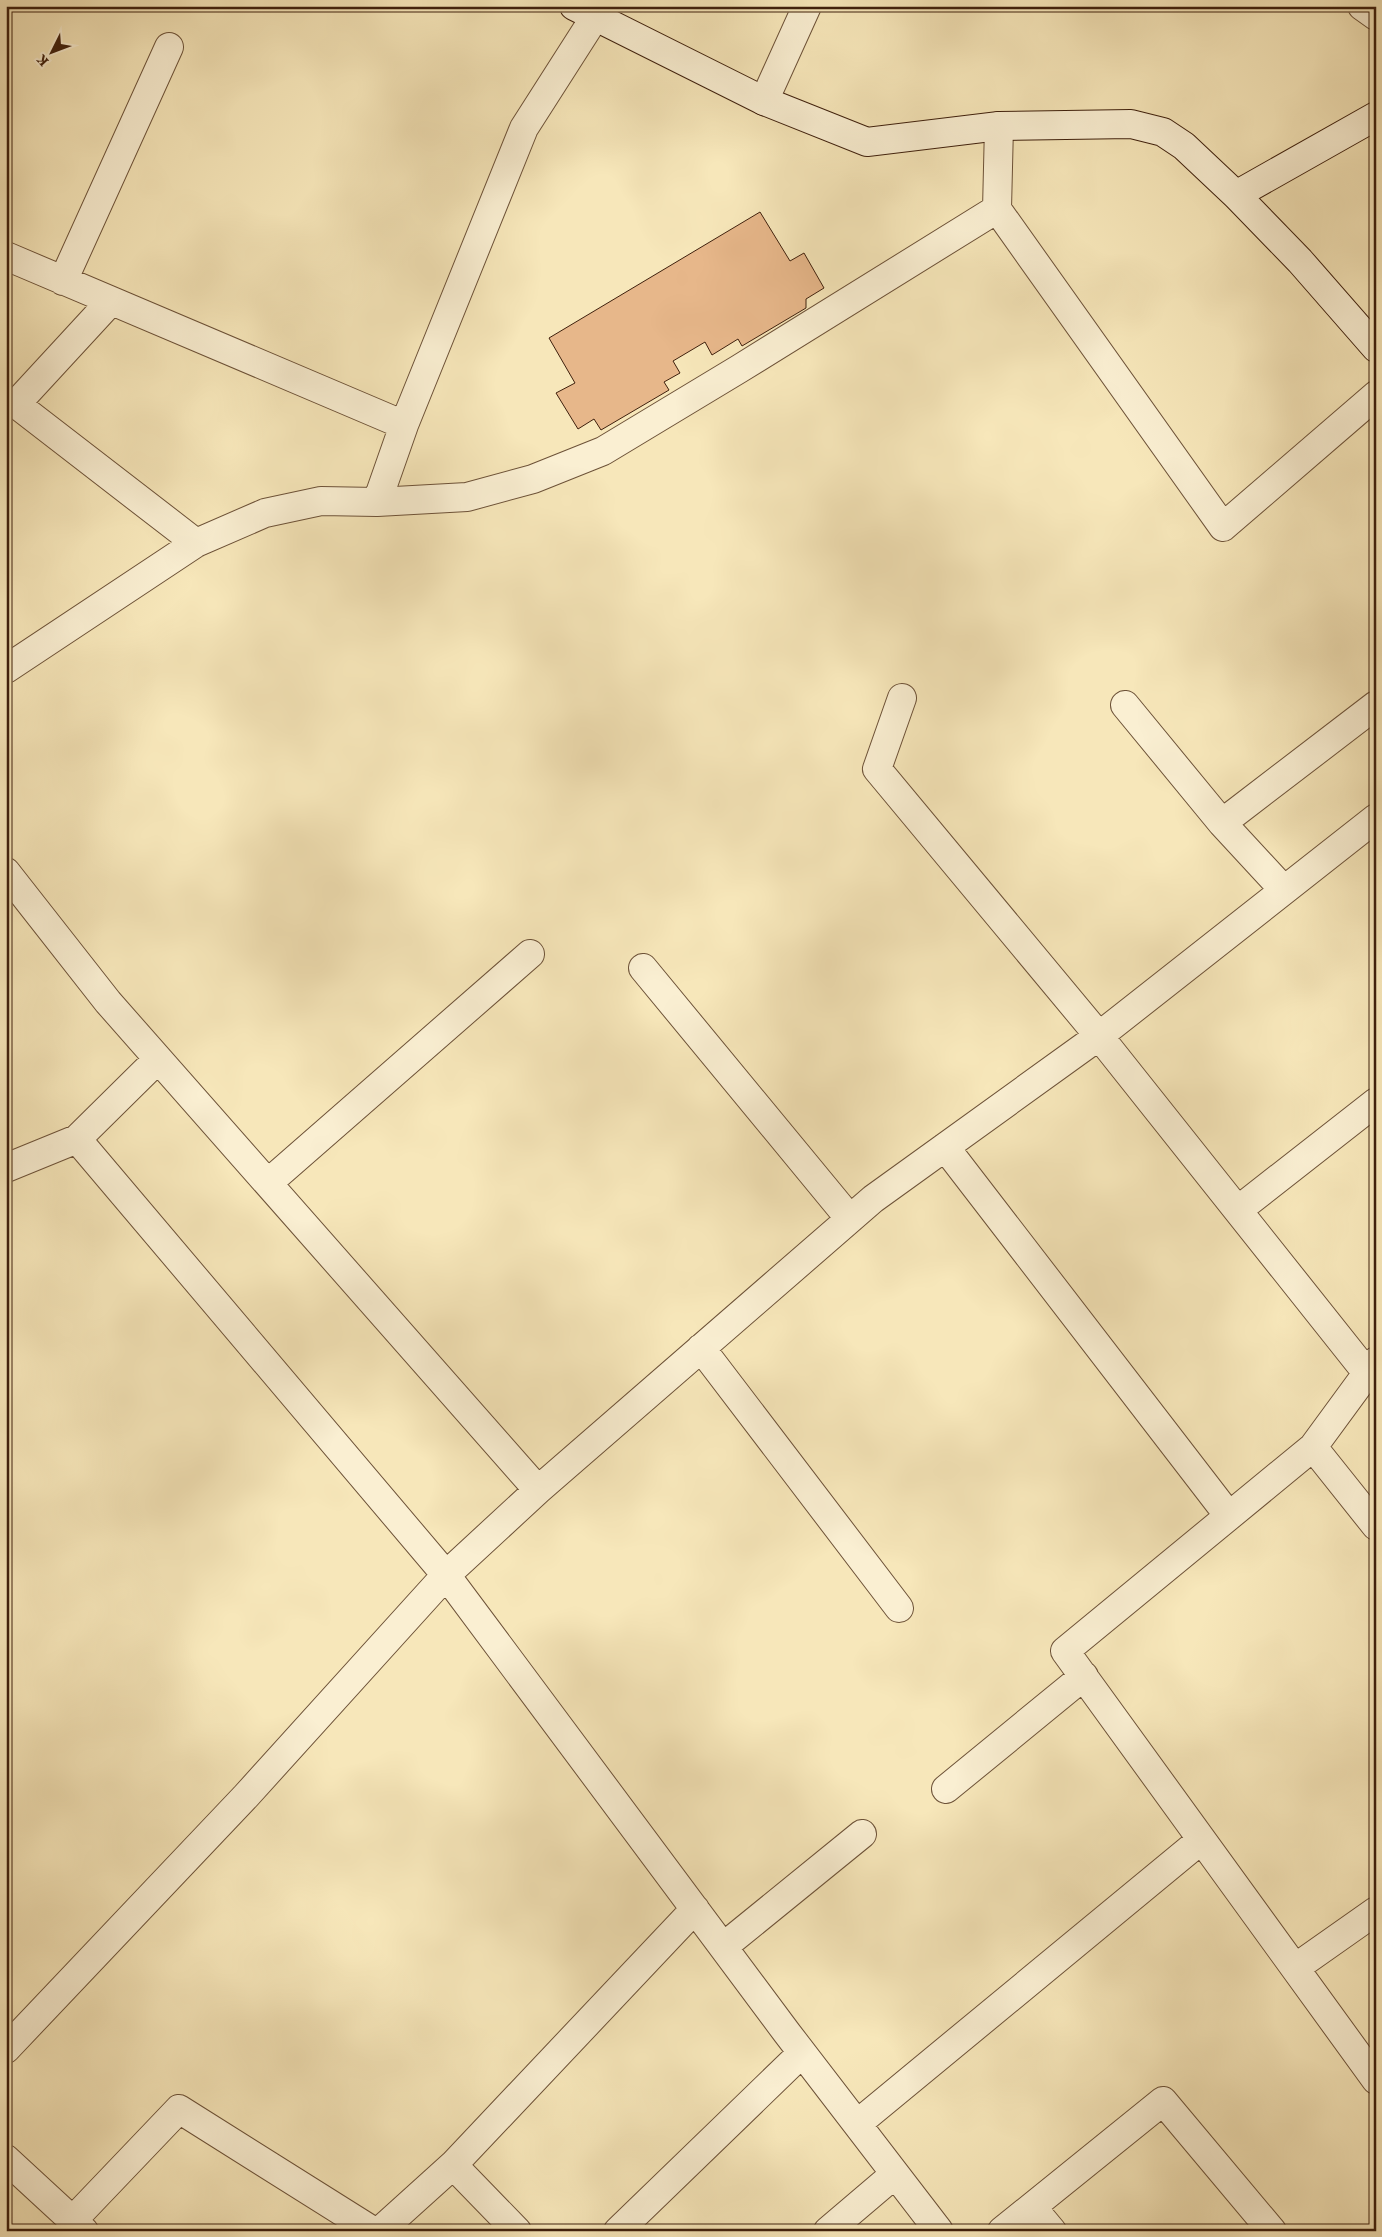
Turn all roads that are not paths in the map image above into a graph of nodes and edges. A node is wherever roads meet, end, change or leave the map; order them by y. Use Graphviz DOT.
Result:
graph roads {
  1 [pos="807,6"];
  2 [pos="1362,6"];
  3 [pos="590,10"];
  4 [pos="1376,16"];
  5 [pos="169,47"];
  6 [pos="764,101"];
  7 [pos="1376,116"];
  8 [pos="999,126"];
  9 [pos="1236,195"];
  10 [pos="997,209"];
  11 [pos="6,256"];
  12 [pos="63,281"];
  13 [pos="111,301"];
  14 [pos="1376,348"];
  15 [pos="1376,395"];
  16 [pos="11,409"];
  17 [pos="404,425"];
  18 [pos="377,502"];
  19 [pos="196,543"];
  20 [pos="6,669"];
  21 [pos="902,698"];
  22 [pos="1126,705"];
  23 [pos="1376,705"];
  24 [pos="1376,818"];
  25 [pos="1222,823"];
  26 [pos="6,872"];
  27 [pos="1282,889"];
  28 [pos="530,954"];
  29 [pos="643,968"];
  30 [pos="1099,1036"];
  31 [pos="158,1059"];
  32 [pos="1376,1102"];
  33 [pos="77,1139"];
  34 [pos="945,1147"];
  35 [pos="6,1168"];
  36 [pos="268,1182"];
  37 [pos="1238,1210"];
  38 [pos="850,1219"];
  39 [pos="701,1348"];
  40 [pos="1371,1367"];
  41 [pos="1313,1447"];
  42 [pos="538,1490"];
  43 [pos="1230,1516"];
  44 [pos="1376,1526"];
  45 [pos="446,1575"];
  46 [pos="899,1608"];
  47 [pos="1084,1676"];
  48 [pos="946,1789"];
  49 [pos="862,1834"];
  50 [pos="1201,1840"];
  51 [pos="695,1909"];
  52 [pos="1376,1911"];
  53 [pos="723,1947"];
  54 [pos="1295,1968"];
  55 [pos="6,2049"];
  56 [pos="802,2053"];
  57 [pos="1376,2080"];
  58 [pos="857,2124"];
  59 [pos="6,2159"];
  60 [pos="453,2166"];
  61 [pos="895,2174"];
  62 [pos="1032,2207"];
  63 [pos="78,2225"];
  64 [pos="373,2231"];
  65 [pos="380,2231"];
  66 [pos="517,2231"];
  67 [pos="618,2231"];
  68 [pos="828,2231"];
  69 [pos="939,2231"];
  70 [pos="1002,2231"];
  71 [pos="1052,2231"];
  72 [pos="1272,2231"];
  1 -- 6 [label="street"];
  2 -- 4 [label="street"];
  3 -- 6 [label="street"];
  3 -- 17 [label="street"];
  5 -- 12 [label="street"];
  6 -- 8 [label="street"];
  7 -- 9 [label="street"];
  8 -- 9 [label="street"];
  8 -- 10 [label="street"];
  9 -- 14 [label="street"];
  10 -- 15 [label="street"];
  10 -- 18 [label="street"];
  11 -- 12 [label="street"];
  12 -- 13 [label="street"];
  13 -- 16 [label="street"];
  13 -- 17 [label="street"];
  16 -- 19 [label="street"];
  17 -- 18 [label="street"];
  18 -- 19 [label="street"];
  19 -- 20 [label="street"];
  21 -- 30 [label="street"];
  22 -- 25 [label="street"];
  23 -- 25 [label="street"];
  24 -- 27 [label="street"];
  25 -- 27 [label="street"];
  26 -- 31 [label="street"];
  27 -- 30 [label="street"];
  28 -- 36 [label="street"];
  29 -- 38 [label="street"];
  30 -- 34 [label="street"];
  30 -- 37 [label="street"];
  31 -- 33 [label="street"];
  31 -- 36 [label="street"];
  32 -- 37 [label="street"];
  33 -- 35 [label="street"];
  33 -- 45 [label="street"];
  34 -- 38 [label="street"];
  34 -- 43 [label="street"];
  36 -- 42 [label="street"];
  37 -- 40 [label="street"];
  38 -- 39 [label="street"];
  39 -- 42 [label="street"];
  39 -- 46 [label="street"];
  40 -- 41 [label="street"];
  41 -- 43 [label="street"];
  41 -- 44 [label="street"];
  42 -- 45 [label="street"];
  43 -- 47 [label="street"];
  45 -- 51 [label="street"];
  45 -- 55 [label="street"];
  47 -- 48 [label="street"];
  47 -- 50 [label="street"];
  49 -- 53 [label="street"];
  50 -- 54 [label="street"];
  50 -- 58 [label="street"];
  51 -- 53 [label="street"];
  51 -- 60 [label="street"];
  52 -- 54 [label="street"];
  53 -- 56 [label="street"];
  54 -- 57 [label="street"];
  56 -- 58 [label="street"];
  56 -- 67 [label="street"];
  58 -- 61 [label="street"];
  59 -- 63 [label="street"];
  60 -- 65 [label="street"];
  60 -- 66 [label="street"];
  61 -- 68 [label="street"];
  61 -- 69 [label="street"];
  62 -- 70 [label="street"];
  62 -- 71 [label="street"];
  62 -- 72 [label="street"];
  63 -- 64 [label="street"];
}
